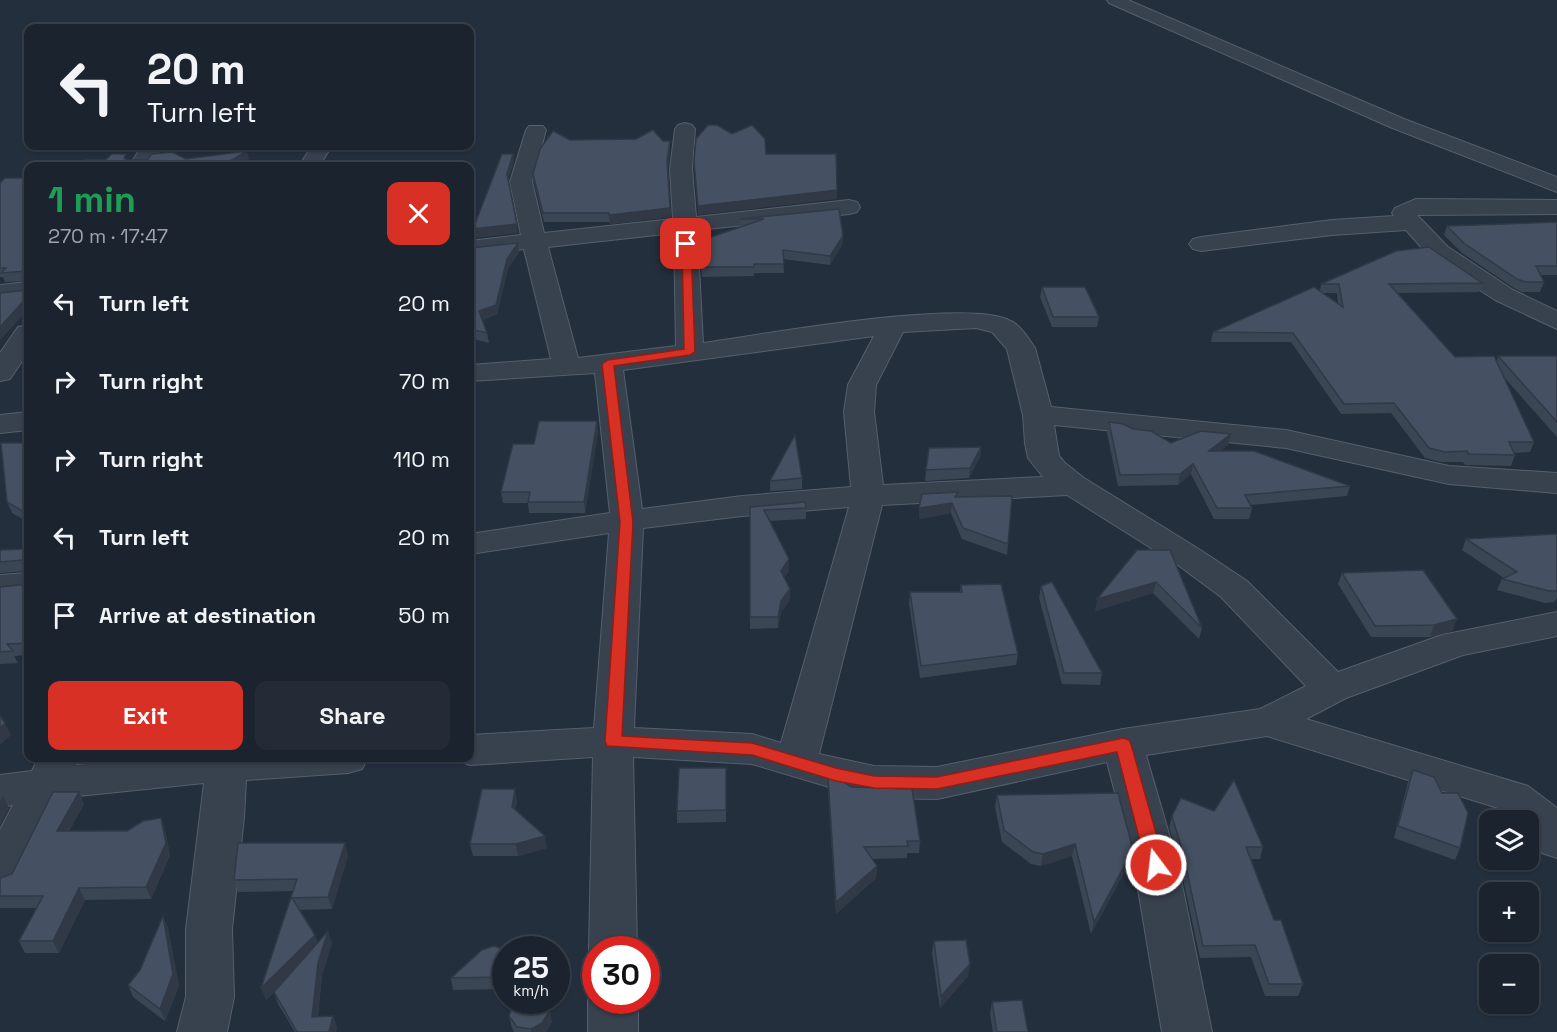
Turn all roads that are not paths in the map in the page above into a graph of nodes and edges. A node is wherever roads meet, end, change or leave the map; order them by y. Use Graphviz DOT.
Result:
graph roads {
  1 [pos="1115,0"];
  2 [pos="685,129"];
  3 [pos="536,130"];
  4 [pos="1557,185"];
  5 [pos="849,207"];
  6 [pos="1557,207"];
  7 [pos="685,223"];
  8 [pos="1412,223"];
  9 [pos="534,242"];
  10 [pos="1201,244"];
  11 [pos="474,248"];
  12 [pos="24,290"];
  13 [pos="0,293"];
  14 [pos="1557,321"];
  15 [pos="893,325"];
  16 [pos="24,339"];
  17 [pos="690,352"];
  18 [pos="608,364"];
  19 [pos="567,368"];
  20 [pos="0,373"];
  21 [pos="474,373"];
  22 [pos="1038,415"];
  23 [pos="24,421"];
  24 [pos="0,424"];
  25 [pos="1557,483"];
  26 [pos="1073,485"];
  27 [pos="868,496"];
  28 [pos="627,522"];
  29 [pos="474,543"];
  30 [pos="24,584"];
  31 [pos="0,586"];
  32 [pos="1557,624"];
  33 [pos="1332,689"];
  34 [pos="1268,722"];
  35 [pos="613,741"];
  36 [pos="1123,744"];
  37 [pos="474,750"];
  38 [pos="278,762"];
  39 [pos="796,762"];
  40 [pos="226,765"];
  41 [pos="53,771"];
  42 [pos="0,791"];
  43 [pos="1557,841"];
  44 [pos="0,872"];
  45 [pos="613,936"];
  46 [pos="613,1014"];
  47 [pos="202,1032"];
  48 [pos="612,1032"];
  49 [pos="1186,1032"];
  1 -- 4 [label="street"];
  2 -- 7 [label="street"];
  3 -- 9 [label="street"];
  5 -- 7 [label="street"];
  6 -- 8 [label="street"];
  7 -- 9 [label="street"];
  7 -- 17 [label="street"];
  8 -- 10 [label="street"];
  8 -- 14 [label="street"];
  9 -- 11 [label="street"];
  9 -- 19 [label="street"];
  12 -- 13 [label="street"];
  15 -- 17 [label="street"];
  15 -- 22 [label="street"];
  15 -- 27 [label="street"];
  16 -- 20 [label="street"];
  17 -- 18 [label="street"];
  18 -- 19 [label="street"];
  18 -- 28 [label="street"];
  19 -- 21 [label="street"];
  22 -- 25 [label="street"];
  22 -- 26 [label="street"];
  23 -- 24 [label="street"];
  26 -- 27 [label="street"];
  26 -- 33 [label="street"];
  27 -- 28 [label="street"];
  27 -- 39 [label="street"];
  28 -- 29 [label="street"];
  28 -- 35 [label="street"];
  30 -- 31 [label="street"];
  32 -- 33 [label="street"];
  33 -- 34 [label="street"];
  34 -- 36 [label="street"];
  34 -- 43 [label="street"];
  35 -- 37 [label="street"];
  35 -- 39 [label="street"];
  35 -- 45 [label="street"];
  36 -- 39 [label="street"];
  36 -- 49 [label="street"];
  38 -- 40 [label="street"];
  40 -- 41 [label="street"];
  40 -- 47 [label="street"];
  41 -- 42 [label="street"];
  41 -- 44 [label="street"];
  46 -- 48 [label="street"];
}
